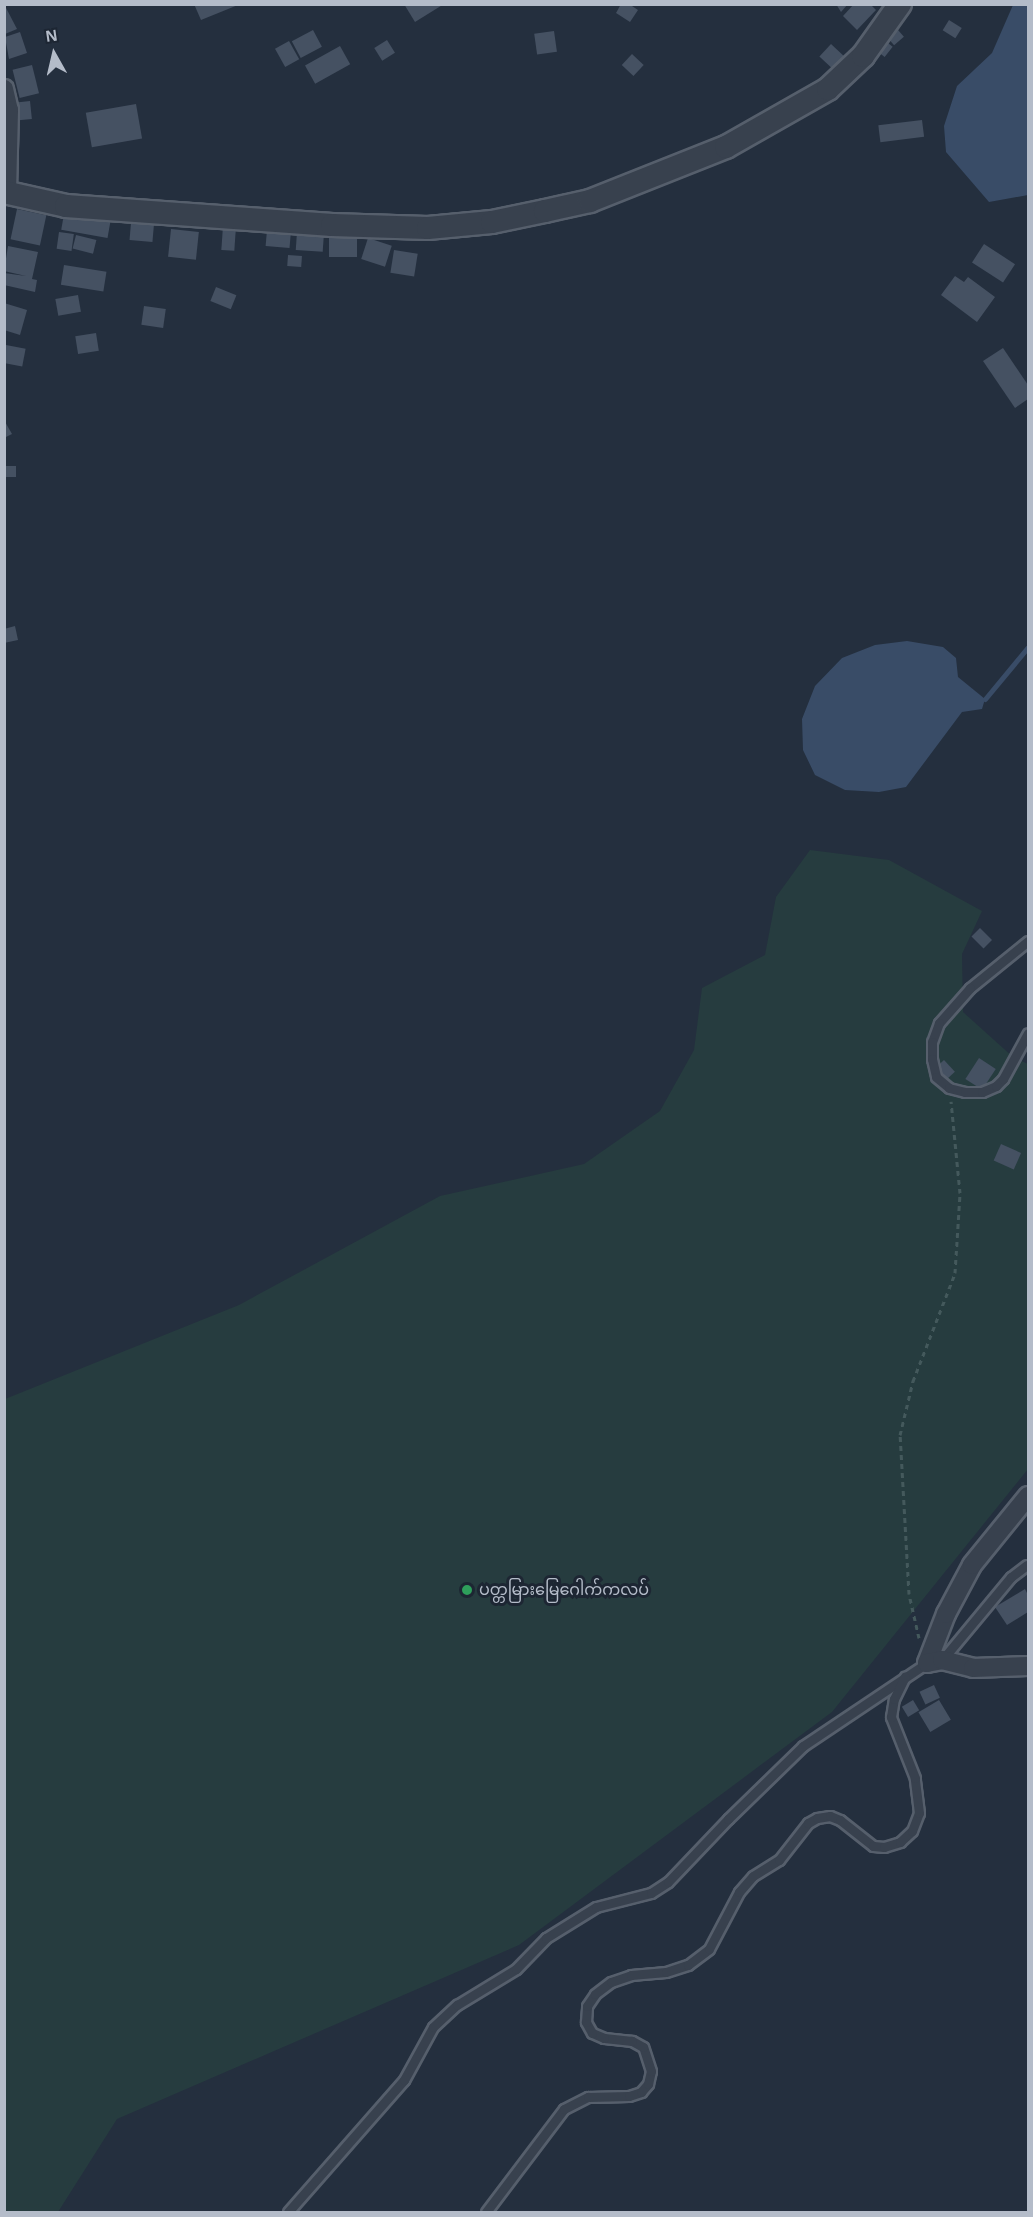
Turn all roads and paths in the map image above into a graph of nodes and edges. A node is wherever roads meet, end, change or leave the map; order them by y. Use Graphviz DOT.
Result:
graph roads {
  1 [pos="900,4"];
  2 [pos="4,89"];
  3 [pos="6,192"];
  4 [pos="1029,941"];
  5 [pos="1029,1033"];
  6 [pos="949,1088"];
  7 [pos="1029,1496"];
  8 [pos="1027,1565"];
  9 [pos="935,1661"];
  10 [pos="1029,1666"];
  11 [pos="905,1676"];
  12 [pos="288,2212"];
  13 [pos="486,2212"];
  1 -- 3 [label="street"];
  2 -- 3 [label="street"];
  4 -- 6 [label="lane"];
  5 -- 6 [label="lane"];
  6 -- 9 [label="path"];
  7 -- 9 [label="street"];
  8 -- 9 [label="lane"];
  9 -- 10 [label="street"];
  9 -- 11 [label="lane"];
  11 -- 12 [label="lane"];
  11 -- 13 [label="lane"];
}
